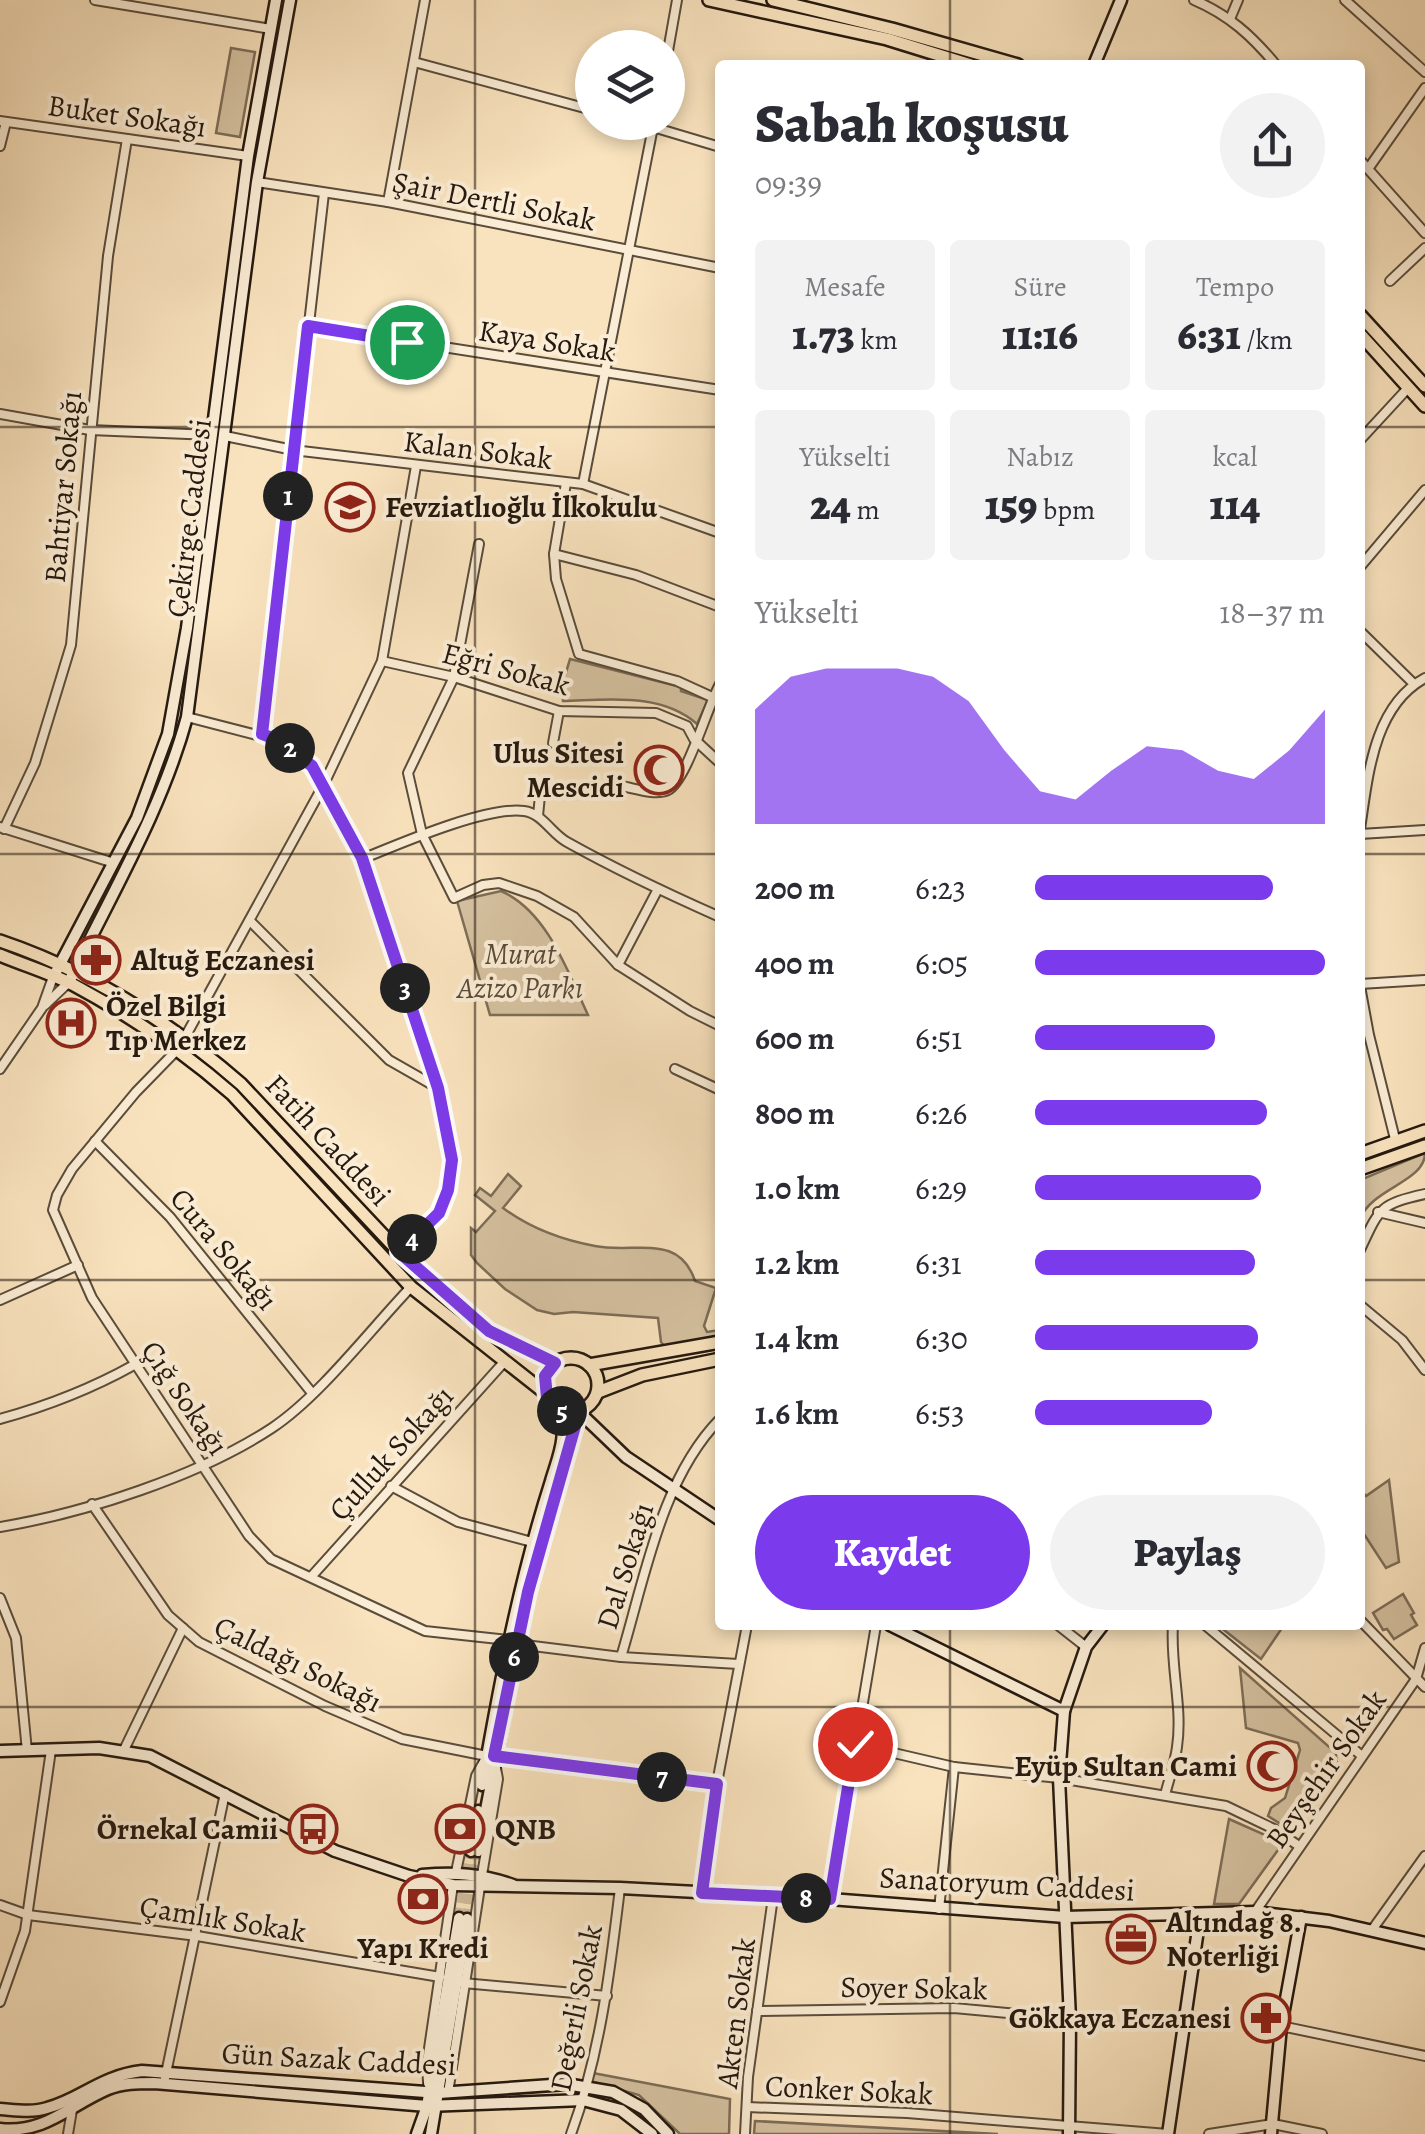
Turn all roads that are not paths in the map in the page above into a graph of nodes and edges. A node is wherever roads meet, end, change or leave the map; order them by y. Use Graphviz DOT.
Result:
graph roads {
  1 [pos="96,0"];
  2 [pos="276,0"];
  3 [pos="290,0"];
  4 [pos="425,0"];
  5 [pos="678,0"];
  6 [pos="709,0"];
  7 [pos="773,0"];
  8 [pos="1121,0"];
  9 [pos="1194,0"];
  10 [pos="1238,0"];
  11 [pos="1345,0"];
  12 [pos="1230,19"];
  13 [pos="271,29"];
  14 [pos="672,30"];
  15 [pos="955,60"];
  16 [pos="1000,60"];
  17 [pos="1096,60"];
  18 [pos="1272,60"];
  19 [pos="414,62"];
  20 [pos="1425,72"];
  21 [pos="1425,88"];
  22 [pos="575,105"];
  23 [pos="3,122"];
  24 [pos="685,136"];
  25 [pos="127,139"];
  26 [pos="650,140"];
  27 [pos="715,145"];
  28 [pos="0,146"];
  29 [pos="248,156"];
  30 [pos="1365,165"];
  31 [pos="1368,168"];
  32 [pos="258,182"];
  33 [pos="324,192"];
  34 [pos="388,202"];
  35 [pos="1425,233"];
  36 [pos="1425,248"];
  37 [pos="628,252"];
  38 [pos="715,267"];
  39 [pos="1390,281"];
  40 [pos="1365,320"];
  41 [pos="308,326"];
  42 [pos="1365,340"];
  43 [pos="605,373"];
  44 [pos="1425,386"];
  45 [pos="1408,388"];
  46 [pos="715,389"];
  47 [pos="1425,406"];
  48 [pos="0,414"];
  49 [pos="90,430"];
  50 [pos="212,435"];
  51 [pos="1365,435"];
  52 [pos="225,436"];
  53 [pos="293,450"];
  54 [pos="416,466"];
  55 [pos="566,483"];
  56 [pos="584,484"];
  57 [pos="1425,490"];
  58 [pos="715,531"];
  59 [pos="479,544"];
  60 [pos="554,554"];
  61 [pos="1365,561"];
  62 [pos="715,605"];
  63 [pos="1365,636"];
  64 [pos="382,661"];
  65 [pos="454,678"];
  66 [pos="1425,678"];
  67 [pos="1414,684"];
  68 [pos="715,692"];
  69 [pos="712,697"];
  70 [pos="559,711"];
  71 [pos="187,716"];
  72 [pos="262,734"];
  73 [pos="694,739"];
  74 [pos="552,743"];
  75 [pos="715,758"];
  76 [pos="1365,776"];
  77 [pos="541,785"];
  78 [pos="324,786"];
  79 [pos="621,786"];
  80 [pos="538,816"];
  81 [pos="2,828"];
  82 [pos="1425,830"];
  83 [pos="1365,832"];
  84 [pos="422,834"];
  85 [pos="362,858"];
  86 [pos="114,863"];
  87 [pos="658,890"];
  88 [pos="715,915"];
  89 [pos="250,921"];
  90 [pos="0,941"];
  91 [pos="0,955"];
  92 [pos="60,964"];
  93 [pos="618,965"];
  94 [pos="72,976"];
  95 [pos="53,977"];
  96 [pos="1425,980"];
  97 [pos="1365,985"];
  98 [pos="42,1008"];
  99 [pos="715,1024"];
  100 [pos="184,1039"];
  101 [pos="1365,1039"];
  102 [pos="176,1051"];
  103 [pos="0,1069"];
  104 [pos="674,1070"];
  105 [pos="438,1088"];
  106 [pos="715,1088"];
  107 [pos="1425,1131"];
  108 [pos="1395,1139"];
  109 [pos="95,1141"];
  110 [pos="1425,1146"];
  111 [pos="1365,1152"];
  112 [pos="1365,1168"];
  113 [pos="1425,1194"];
  114 [pos="1378,1212"];
  115 [pos="1425,1223"];
  116 [pos="1365,1239"];
  117 [pos="399,1252"];
  118 [pos="78,1265"];
  119 [pos="411,1286"];
  120 [pos="0,1300"];
  121 [pos="1365,1309"];
  122 [pos="715,1343"];
  123 [pos="505,1360"];
  124 [pos="715,1360"];
  125 [pos="555,1363"];
  126 [pos="134,1365"];
  127 [pos="589,1365"];
  128 [pos="1425,1370"];
  129 [pos="544,1392"];
  130 [pos="598,1392"];
  131 [pos="312,1393"];
  132 [pos="555,1408"];
  133 [pos="579,1412"];
  134 [pos="0,1419"];
  135 [pos="715,1424"];
  136 [pos="204,1465"];
  137 [pos="390,1486"];
  138 [pos="673,1488"];
  139 [pos="92,1504"];
  140 [pos="715,1517"];
  141 [pos="0,1528"];
  142 [pos="532,1542"];
  143 [pos="311,1577"];
  144 [pos="0,1598"];
  145 [pos="1365,1625"];
  146 [pos="183,1628"];
  147 [pos="746,1630"];
  148 [pos="875,1630"];
  149 [pos="900,1630"];
  150 [pos="1064,1630"];
  151 [pos="1099,1630"];
  152 [pos="1173,1630"];
  153 [pos="1217,1630"];
  154 [pos="513,1642"];
  155 [pos="1086,1647"];
  156 [pos="1425,1648"];
  157 [pos="621,1657"];
  158 [pos="738,1664"];
  159 [pos="1416,1679"];
  160 [pos="1425,1686"];
  161 [pos="1064,1711"];
  162 [pos="855,1744"];
  163 [pos="50,1750"];
  164 [pos="0,1751"];
  165 [pos="27,1751"];
  166 [pos="124,1752"];
  167 [pos="491,1756"];
  168 [pos="1362,1756"];
  169 [pos="954,1768"];
  170 [pos="1059,1778"];
  171 [pos="717,1784"];
  172 [pos="224,1793"];
  173 [pos="1165,1794"];
  174 [pos="1299,1846"];
  175 [pos="474,1851"];
  176 [pos="1425,1856"];
  177 [pos="456,1872"];
  178 [pos="409,1876"];
  179 [pos="481,1881"];
  180 [pos="454,1885"];
  181 [pos="620,1888"];
  182 [pos="702,1893"];
  183 [pos="773,1897"];
  184 [pos="830,1899"];
  185 [pos="0,1904"];
  186 [pos="939,1909"];
  187 [pos="1255,1912"];
  188 [pos="28,1915"];
  189 [pos="1065,1916"];
  190 [pos="1200,1916"];
  191 [pos="1301,1918"];
  192 [pos="463,1919"];
  193 [pos="1372,1930"];
  194 [pos="197,1936"];
  195 [pos="1425,1944"];
  196 [pos="440,1978"];
  197 [pos="463,1983"];
  198 [pos="607,1996"];
  199 [pos="0,2002"];
  200 [pos="758,2011"];
  201 [pos="1070,2019"];
  202 [pos="1281,2026"];
  203 [pos="1425,2056"];
  204 [pos="165,2079"];
  205 [pos="586,2088"];
  206 [pos="436,2098"];
  207 [pos="583,2100"];
  208 [pos="746,2107"];
  209 [pos="0,2109"];
  210 [pos="72,2110"];
  211 [pos="0,2129"];
  212 [pos="1272,2129"];
  213 [pos="1069,2131"];
  214 [pos="68,2134"];
  215 [pos="417,2134"];
  216 [pos="431,2134"];
  217 [pos="570,2134"];
  218 [pos="652,2134"];
  219 [pos="668,2134"];
  220 [pos="745,2134"];
  221 [pos="1168,2134"];
  222 [pos="1209,2134"];
  223 [pos="1322,2134"];
  1 -- 13 [label="street"];
  2 -- 13 [label="main road, Çekirge Caddesi"];
  3 -- 32 [label="main road, Çekirge Caddesi"];
  4 -- 19 [label="street"];
  5 -- 14 [label="street"];
  6 -- 15 [label="main road"];
  7 -- 16 [label="main road"];
  8 -- 17 [label="main road"];
  9 -- 12 [label="street"];
  10 -- 12 [label="street"];
  11 -- 20 [label="street"];
  12 -- 18 [label="street"];
  13 -- 29 [label="main road, Çekirge Caddesi"];
  19 -- 22 [label="street"];
  19 -- 34 [label="street"];
  21 -- 31 [label="street"];
  23 -- 25 [label="street, Buket Sokağı"];
  23 -- 28 [label="street"];
  24 -- 27 [label="street"];
  25 -- 29 [label="street, Buket Sokağı"];
  25 -- 49 [label="street, Bahtiyar Sokağı"];
  26 -- 37 [label="street"];
  29 -- 50 [label="main road, Çekirge Caddesi"];
  30 -- 31 [label="street"];
  31 -- 35 [label="street"];
  32 -- 33 [label="street, Şair Dertli Sokak"];
  32 -- 52 [label="main road, Çekirge Caddesi"];
  33 -- 34 [label="street, Şair Dertli Sokak"];
  33 -- 41 [label="street"];
  34 -- 37 [label="street, Şair Dertli Sokak"];
  36 -- 39 [label="street"];
  37 -- 38 [label="street, Şair Dertli Sokak"];
  37 -- 43 [label="street"];
  40 -- 44 [label="main road"];
  41 -- 43 [label="street, Kaya Sokak"];
  41 -- 53 [label="street"];
  42 -- 45 [label="main road"];
  43 -- 46 [label="street, Kaya Sokak"];
  43 -- 56 [label="street"];
  45 -- 47 [label="main road"];
  45 -- 51 [label="street"];
  48 -- 49 [label="street"];
  49 -- 50 [label="street"];
  49 -- 81 [label="street, Bahtiyar Sokağı"];
  50 -- 86 [label="main road, Çekirge Caddesi"];
  52 -- 53 [label="street, Kalan Sokak"];
  52 -- 71 [label="main road, Çekirge Caddesi"];
  53 -- 54 [label="street, Kalan Sokak"];
  53 -- 72 [label="street"];
  54 -- 55 [label="street, Kalan Sokak"];
  54 -- 64 [label="street"];
  55 -- 56 [label="street, Kalan Sokak"];
  55 -- 60 [label="street"];
  56 -- 58 [label="street, Kalan Sokak"];
  57 -- 61 [label="street"];
  59 -- 65 [label="street"];
  60 -- 62 [label="street"];
  60 -- 69 [label="street"];
  63 -- 67 [label="street"];
  64 -- 65 [label="street, Eğri Sokak"];
  64 -- 78 [label="street"];
  65 -- 70 [label="street, Eğri Sokak"];
  65 -- 84 [label="street"];
  66 -- 67 [label="street"];
  67 -- 76 [label="street"];
  68 -- 69 [label="street"];
  69 -- 73 [label="street"];
  70 -- 73 [label="street, Eğri Sokak"];
  70 -- 74 [label="street"];
  71 -- 72 [label="street"];
  71 -- 94 [label="main road, Çekirge Caddesi"];
  72 -- 78 [label="street"];
  73 -- 75 [label="street, Eğri Sokak"];
  73 -- 79 [label="street"];
  77 -- 80 [label="street"];
  78 -- 85 [label="street"];
  78 -- 89 [label="street"];
  80 -- 84 [label="street"];
  80 -- 87 [label="street"];
  81 -- 86 [label="street"];
  82 -- 83 [label="street"];
  84 -- 85 [label="street"];
  84 -- 93 [label="street"];
  85 -- 105 [label="street"];
  86 -- 92 [label="main road, Çekirge Caddesi"];
  87 -- 88 [label="street"];
  87 -- 93 [label="street"];
  89 -- 100 [label="street"];
  89 -- 105 [label="street"];
  90 -- 92 [label="main road, Fatih Caddesi"];
  91 -- 95 [label="main road, Fatih Caddesi"];
  92 -- 94 [label="main road, Fatih Caddesi"];
  92 -- 95 [label="main road, Çekirge Caddesi"];
  93 -- 99 [label="street"];
  94 -- 95 [label="main road, Fatih Caddesi"];
  94 -- 98 [label="street, Çekirge Caddesi"];
  94 -- 100 [label="main road, Fatih Caddesi"];
  94 -- 102 [label="main road, Fatih Caddesi"];
  95 -- 98 [label="street, Çekirge Caddesi"];
  96 -- 97 [label="street"];
  98 -- 103 [label="street, Çekirge Caddesi"];
  100 -- 117 [label="main road, Fatih Caddesi"];
  101 -- 108 [label="street"];
  102 -- 109 [label="street, Çığ Sokağı"];
  102 -- 119 [label="main road, Fatih Caddesi"];
  104 -- 106 [label="street"];
  105 -- 117 [label="street"];
  107 -- 108 [label="main road"];
  108 -- 111 [label="main road"];
  109 -- 118 [label="street, Çığ Sokağı"];
  109 -- 131 [label="street, Cura Sokağı"];
  110 -- 112 [label="main road"];
  113 -- 114 [label="street"];
  114 -- 115 [label="street"];
  114 -- 116 [label="street"];
  117 -- 125 [label="main road, Fatih Caddesi"];
  118 -- 120 [label="street"];
  118 -- 126 [label="street, Çığ Sokağı"];
  119 -- 123 [label="main road, Fatih Caddesi"];
  119 -- 131 [label="street"];
  121 -- 128 [label="street"];
  122 -- 127 [label="main road"];
  123 -- 129 [label="main road, Fatih Caddesi"];
  123 -- 137 [label="street, Çulluk Sokağı"];
  124 -- 130 [label="main road"];
  125 -- 127 [label="main road"];
  125 -- 129 [label="main road"];
  126 -- 134 [label="street"];
  126 -- 136 [label="street, Çığ Sokağı"];
  127 -- 130 [label="main road"];
  129 -- 132 [label="main road"];
  130 -- 133 [label="main road"];
  131 -- 136 [label="street"];
  132 -- 133 [label="main road"];
  132 -- 142 [label="main road"];
  133 -- 138 [label="main road"];
  133 -- 154 [label="main road"];
  135 -- 138 [label="street, Dal Sokağı"];
  136 -- 139 [label="street"];
  136 -- 143 [label="street, Çığ Sokağı"];
  137 -- 142 [label="street"];
  137 -- 143 [label="street, Çulluk Sokağı"];
  138 -- 140 [label="main road"];
  138 -- 157 [label="street, Dal Sokağı"];
  139 -- 141 [label="street"];
  139 -- 146 [label="street, Çaldağı Sokağı"];
  142 -- 154 [label="main road"];
  143 -- 154 [label="street, Çığ Sokağı"];
  144 -- 165 [label="street"];
  145 -- 159 [label="street"];
  146 -- 166 [label="street"];
  146 -- 167 [label="street, Çaldağı Sokağı"];
  147 -- 158 [label="street"];
  148 -- 162 [label="street"];
  149 -- 161 [label="main road"];
  150 -- 155 [label="street"];
  151 -- 155 [label="main road"];
  152 -- 173 [label="street"];
  153 -- 168 [label="street"];
  154 -- 157 [label="street, Çığ Sokağı"];
  154 -- 167 [label="main road"];
  155 -- 161 [label="main road"];
  156 -- 159 [label="street, Beyşehir Sokak"];
  157 -- 158 [label="street, Çığ Sokağı"];
  158 -- 171 [label="street"];
  159 -- 160 [label="street"];
  159 -- 168 [label="street, Beyşehir Sokak"];
  161 -- 170 [label="main road"];
  162 -- 169 [label="street"];
  162 -- 184 [label="street"];
  163 -- 165 [label="main road, Sanatoryum Caddesi"];
  163 -- 166 [label="main road, Sanatoryum Caddesi"];
  163 -- 188 [label="street"];
  164 -- 165 [label="main road, Sanatoryum Caddesi"];
  166 -- 172 [label="main road, Sanatoryum Caddesi"];
  167 -- 171 [label="street, Çaldağı Sokağı"];
  167 -- 175 [label="main road"];
  167 -- 177 [label="street"];
  167 -- 179 [label="street"];
  168 -- 174 [label="street, Beyşehir Sokak"];
  169 -- 170 [label="street"];
  169 -- 186 [label="street"];
  170 -- 173 [label="street"];
  170 -- 189 [label="main road"];
  171 -- 182 [label="street"];
  172 -- 178 [label="main road, Sanatoryum Caddesi"];
  172 -- 194 [label="street"];
  173 -- 174 [label="street"];
  174 -- 187 [label="street, Beyşehir Sokak"];
  176 -- 193 [label="street"];
  177 -- 178 [label="main road, Sanatoryum Caddesi"];
  177 -- 179 [label="main road, Sanatoryum Caddesi"];
  178 -- 180 [label="main road, Sanatoryum Caddesi"];
  179 -- 180 [label="main road, Sanatoryum Caddesi"];
  179 -- 181 [label="main road, Sanatoryum Caddesi"];
  179 -- 197 [label="street"];
  180 -- 196 [label="street"];
  181 -- 182 [label="main road, Sanatoryum Caddesi"];
  181 -- 198 [label="street, Değerli Sokak"];
  182 -- 183 [label="main road, Sanatoryum Caddesi"];
  183 -- 184 [label="main road, Sanatoryum Caddesi"];
  183 -- 200 [label="street, Akten Sokak"];
  184 -- 186 [label="main road, Sanatoryum Caddesi"];
  185 -- 188 [label="street, Çamlık Sokak"];
  186 -- 189 [label="main road, Sanatoryum Caddesi"];
  187 -- 190 [label="main road, Sanatoryum Caddesi"];
  187 -- 191 [label="main road, Sanatoryum Caddesi"];
  188 -- 194 [label="street, Çamlık Sokak"];
  188 -- 199 [label="street"];
  189 -- 190 [label="main road, Sanatoryum Caddesi"];
  189 -- 201 [label="main road"];
  190 -- 221 [label="main road"];
  191 -- 193 [label="main road, Sanatoryum Caddesi"];
  191 -- 202 [label="main road"];
  192 -- 206 [label="main road"];
  193 -- 195 [label="main road, Sanatoryum Caddesi"];
  194 -- 196 [label="street, Çamlık Sokak"];
  194 -- 204 [label="street"];
  196 -- 206 [label="street"];
  197 -- 198 [label="street"];
  197 -- 206 [label="street"];
  198 -- 205 [label="street, Değerli Sokak"];
  200 -- 201 [label="street, Soyer Sokak"];
  200 -- 208 [label="street, Akten Sokak"];
  201 -- 213 [label="main road"];
  202 -- 203 [label="street"];
  202 -- 212 [label="main road"];
  204 -- 206 [label="main road, Gün Sazak Caddesi"];
  204 -- 209 [label="main road, Gün Sazak Caddesi"];
  204 -- 210 [label="main road, Gün Sazak Caddesi"];
  205 -- 206 [label="main road, Gün Sazak Caddesi"];
  205 -- 207 [label="street, Değerli Sokak"];
  205 -- 219 [label="main road, Gün Sazak Caddesi"];
  206 -- 207 [label="main road, Gün Sazak Caddesi"];
  206 -- 215 [label="main road"];
  206 -- 216 [label="main road"];
  207 -- 217 [label="street, Değerli Sokak"];
  207 -- 218 [label="main road, Gün Sazak Caddesi"];
  208 -- 213 [label="street, Conker Sokak"];
  208 -- 220 [label="street, Akten Sokak"];
  210 -- 211 [label="main road, Gün Sazak Caddesi"];
  210 -- 214 [label="street"];
  212 -- 222 [label="street"];
  212 -- 223 [label="street"];
  213 -- 221 [label="street, Conker Sokak"];
}
